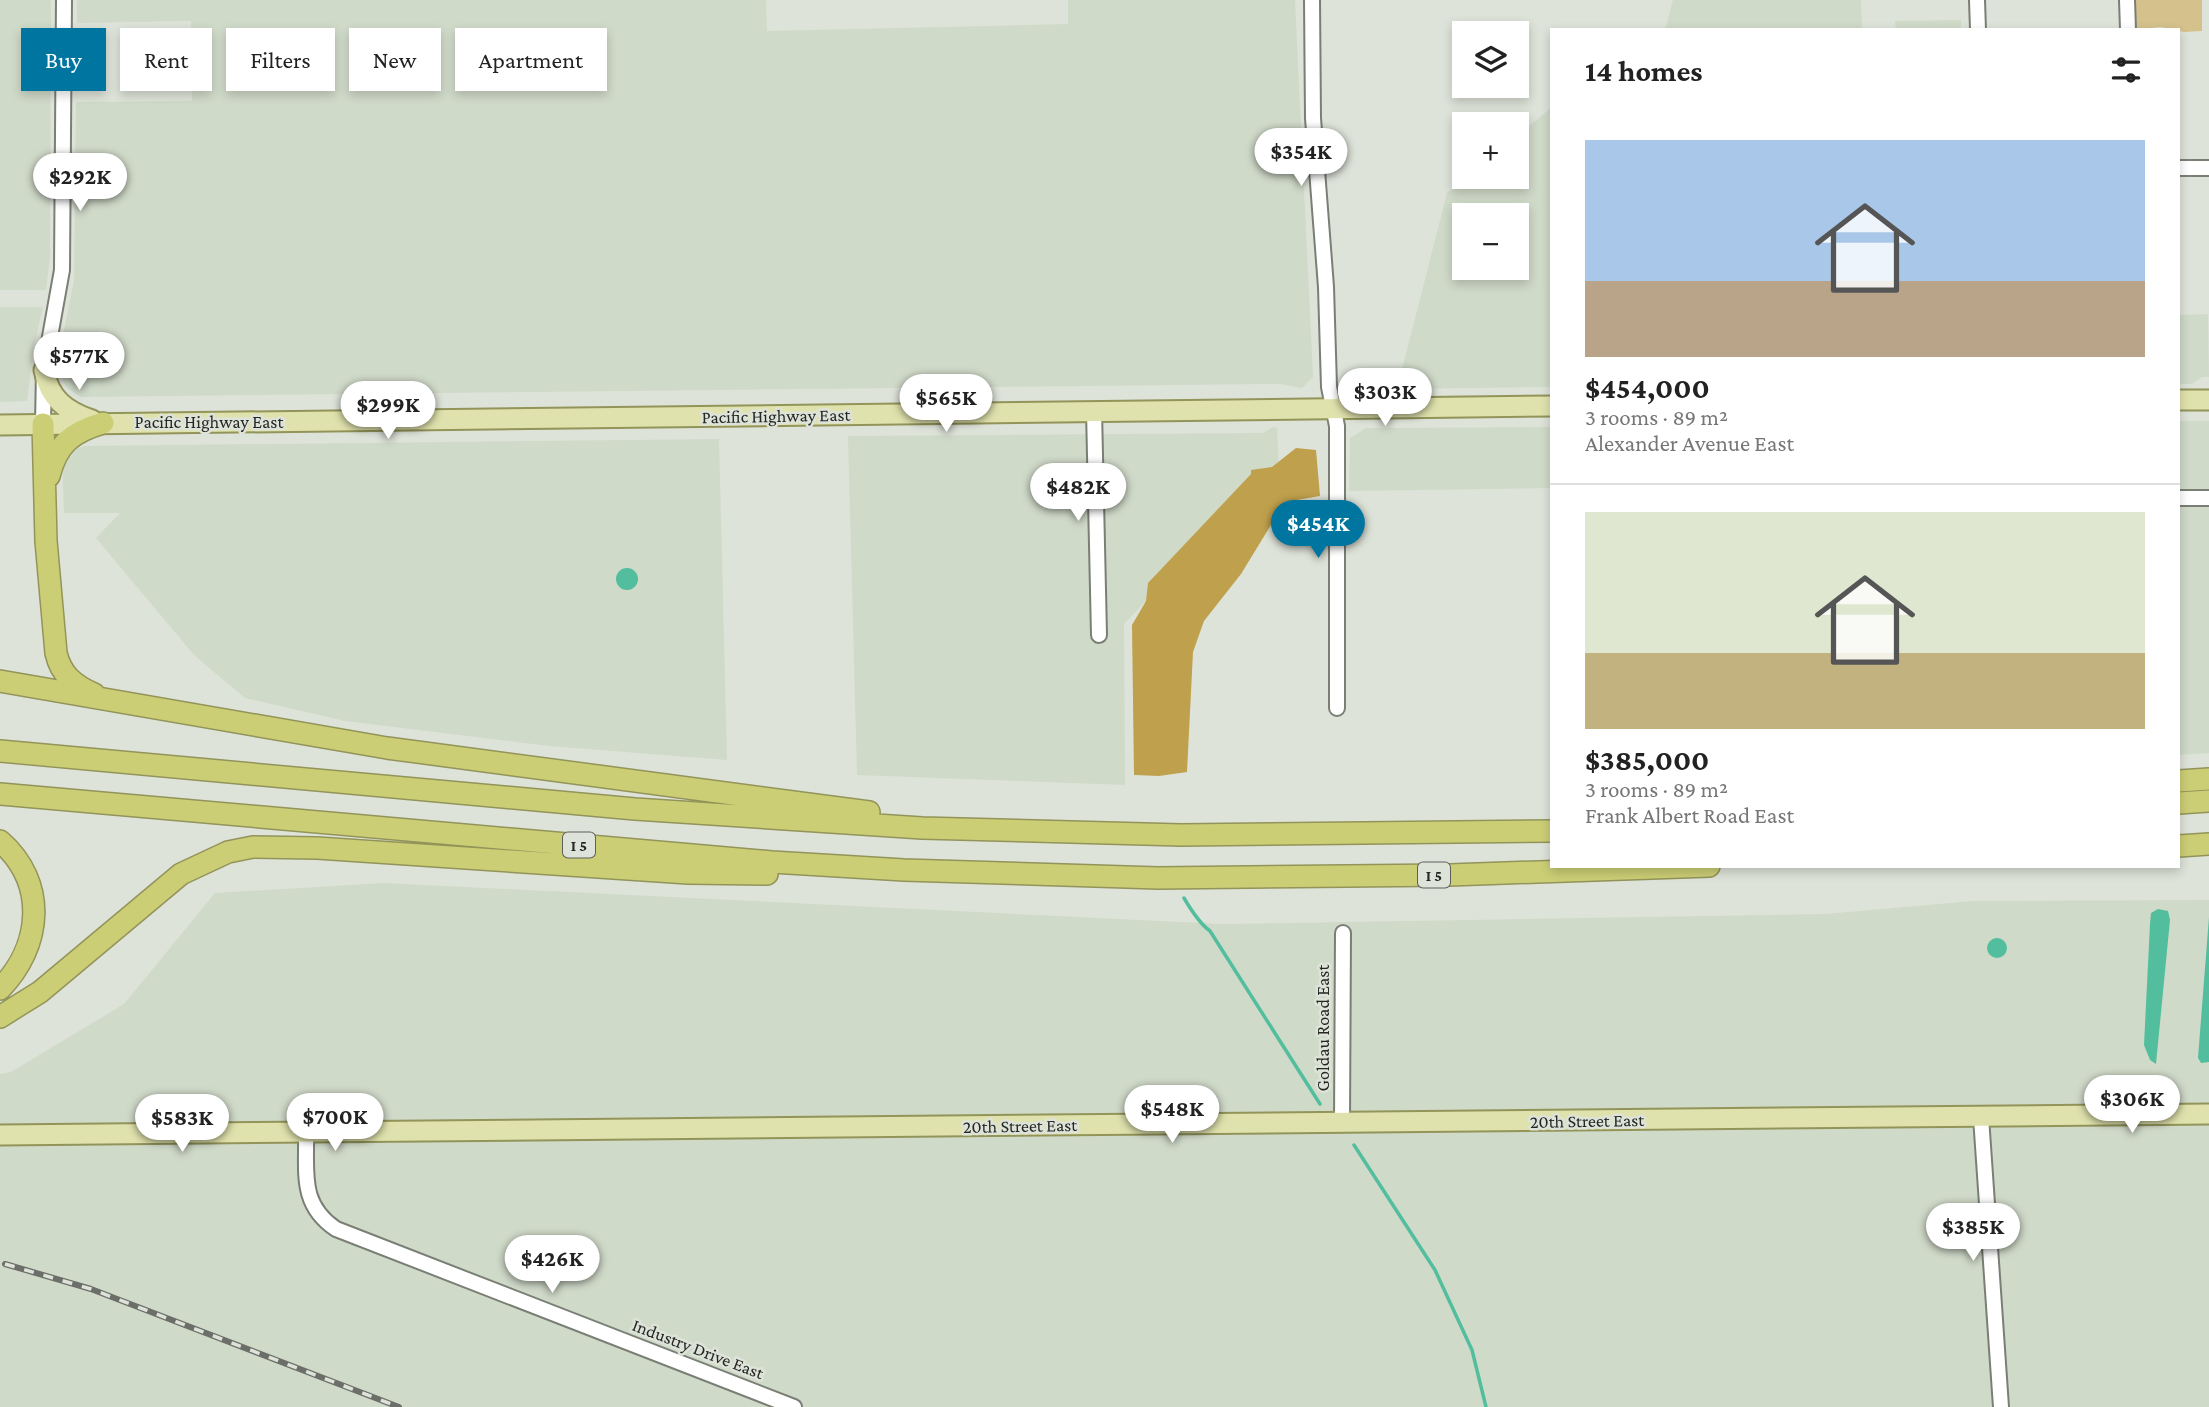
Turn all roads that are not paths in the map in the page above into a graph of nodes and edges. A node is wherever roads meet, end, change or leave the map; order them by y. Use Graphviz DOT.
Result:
graph roads {
  1 [pos="64,0"];
  2 [pos="1312,0"];
  3 [pos="1977,0"];
  4 [pos="2127,0"];
  5 [pos="1978,28"];
  6 [pos="2128,28"];
  7 [pos="2180,168"];
  8 [pos="2209,168"];
  9 [pos="44,370"];
  10 [pos="2180,400"];
  11 [pos="2209,400"];
  12 [pos="1550,406"];
  13 [pos="1334,408"];
  14 [pos="1094,410"];
  15 [pos="103,423"];
  16 [pos="43,424"];
  17 [pos="0,425"];
  18 [pos="2180,498"];
  19 [pos="2209,498"];
  20 [pos="44,499"];
  21 [pos="1100,635"];
  22 [pos="0,681"];
  23 [pos="112,701"];
  24 [pos="1338,708"];
  25 [pos="0,751"];
  26 [pos="2209,779"];
  27 [pos="2180,781"];
  28 [pos="0,794"];
  29 [pos="2209,801"];
  30 [pos="2180,803"];
  31 [pos="1550,831"];
  32 [pos="1062,833"];
  33 [pos="0,841"];
  34 [pos="2209,844"];
  35 [pos="2180,846"];
  36 [pos="870,868"];
  37 [pos="1651,868"];
  38 [pos="1343,933"];
  39 [pos="0,989"];
  40 [pos="0,1017"];
  41 [pos="2209,1114"];
  42 [pos="1981,1116"];
  43 [pos="1342,1123"];
  44 [pos="306,1133"];
  45 [pos="0,1135"];
  46 [pos="794,1407"];
  47 [pos="2001,1407"];
  1 -- 9 [label="street"];
  2 -- 13 [label="street"];
  3 -- 5 [label="street"];
  4 -- 6 [label="street"];
  7 -- 8 [label="street"];
  9 -- 15 [label="main road"];
  9 -- 16 [label="street"];
  10 -- 11 [label="main road"];
  12 -- 13 [label="main road, Pacific Highway East"];
  13 -- 14 [label="main road, Pacific Highway East"];
  13 -- 24 [label="street"];
  14 -- 15 [label="main road, Pacific Highway East"];
  14 -- 21 [label="street"];
  15 -- 16 [label="main road, Pacific Highway East"];
  15 -- 20 [label="highway"];
  16 -- 17 [label="main road, Pacific Highway East"];
  16 -- 20 [label="highway"];
  18 -- 19 [label="street"];
  20 -- 23 [label="highway"];
  22 -- 23 [label="highway"];
  23 -- 32 [label="highway"];
  25 -- 32 [label="highway"];
  26 -- 27 [label="highway"];
  28 -- 36 [label="highway, I 5"];
  29 -- 30 [label="highway"];
  31 -- 32 [label="highway"];
  33 -- 39 [label="highway"];
  34 -- 35 [label="highway"];
  36 -- 37 [label="highway, I 5"];
  36 -- 40 [label="highway"];
  38 -- 43 [label="street, Goldau Road East"];
  41 -- 42 [label="main road, 20th Street East"];
  42 -- 43 [label="main road, 20th Street East"];
  42 -- 47 [label="street"];
  43 -- 44 [label="main road, 20th Street East"];
  44 -- 45 [label="main road, 20th Street East"];
  44 -- 46 [label="street, Industry Drive East"];
}
